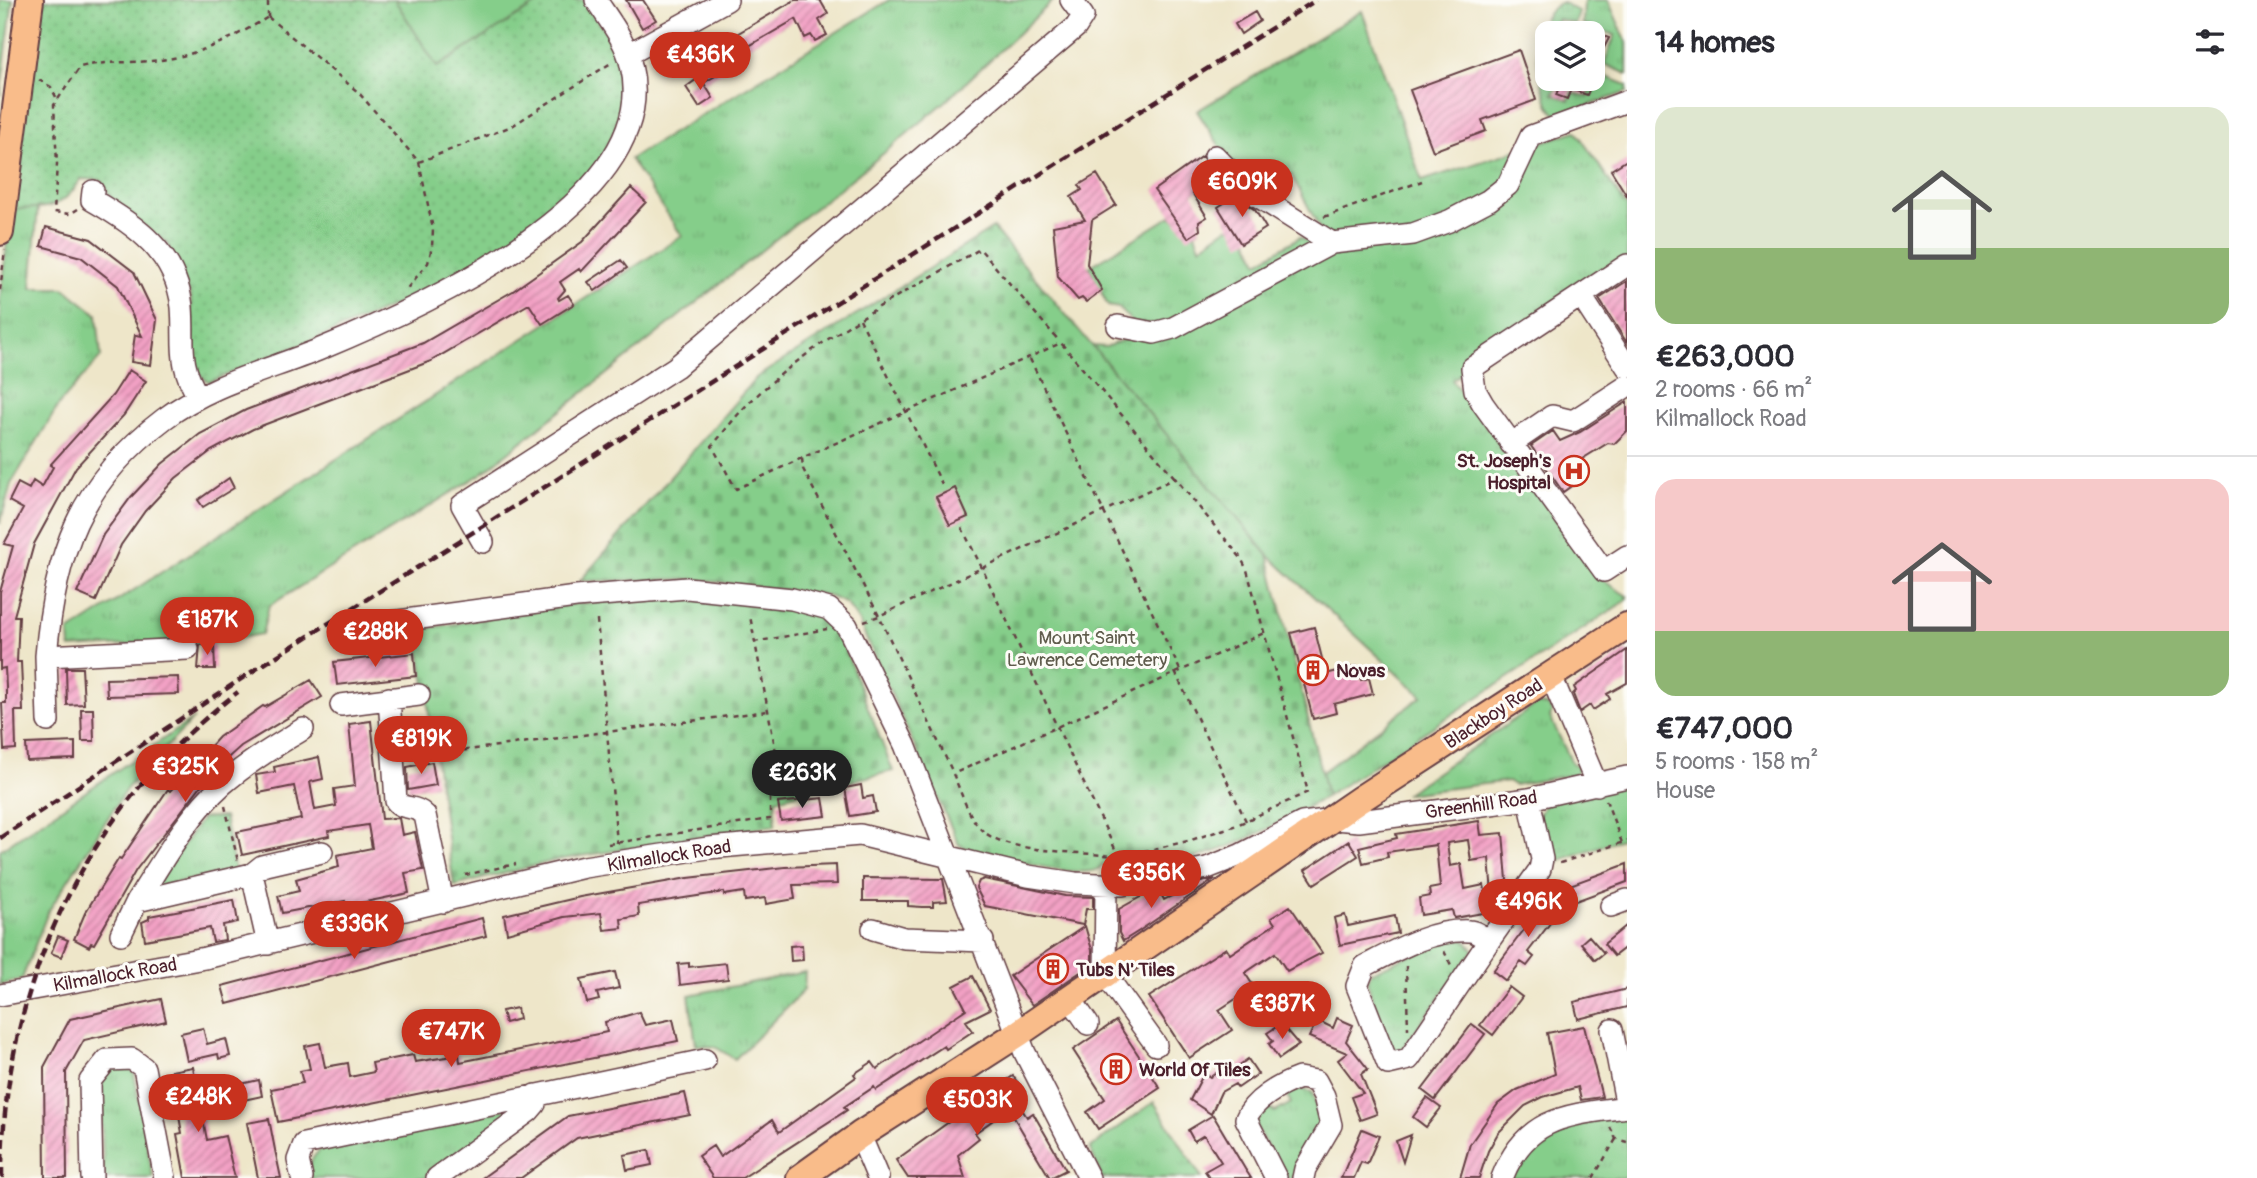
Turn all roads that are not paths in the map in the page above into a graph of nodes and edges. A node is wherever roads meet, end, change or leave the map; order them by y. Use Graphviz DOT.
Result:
graph roads {
  1 [pos="30,0"];
  2 [pos="596,0"];
  3 [pos="727,0"];
  4 [pos="1071,0"];
  5 [pos="692,9"];
  6 [pos="629,54"];
  7 [pos="1627,101"];
  8 [pos="1215,156"];
  9 [pos="92,195"];
  10 [pos="0,232"];
  11 [pos="1332,243"];
  12 [pos="1627,265"];
  13 [pos="1581,296"];
  14 [pos="1118,326"];
  15 [pos="1627,367"];
  16 [pos="1627,386"];
  17 [pos="198,396"];
  18 [pos="1511,444"];
  19 [pos="483,542"];
  20 [pos="1627,556"];
  21 [pos="376,624"];
  22 [pos="1627,626"];
  23 [pos="188,649"];
  24 [pos="46,656"];
  25 [pos="1551,676"];
  26 [pos="419,695"];
  27 [pos="388,698"];
  28 [pos="341,705"];
  29 [pos="48,721"];
  30 [pos="303,729"];
  31 [pos="1627,777"];
  32 [pos="1601,791"];
  33 [pos="1529,799"];
  34 [pos="1334,818"];
  35 [pos="322,852"];
  36 [pos="949,855"];
  37 [pos="247,875"];
  38 [pos="1106,884"];
  39 [pos="137,901"];
  40 [pos="443,902"];
  41 [pos="873,929"];
  42 [pos="121,934"];
  43 [pos="983,941"];
  44 [pos="1489,941"];
  45 [pos="268,944"];
  46 [pos="1105,974"];
  47 [pos="0,995"];
  48 [pos="1070,998"];
  49 [pos="1088,1024"];
  50 [pos="1612,1030"];
  51 [pos="1019,1033"];
  52 [pos="1156,1045"];
  53 [pos="705,1060"];
  54 [pos="535,1094"];
  55 [pos="1627,1107"];
  56 [pos="860,1135"];
  57 [pos="92,1178"];
  58 [pos="165,1178"];
  59 [pos="302,1178"];
  60 [pos="437,1178"];
  61 [pos="800,1178"];
  62 [pos="878,1178"];
  63 [pos="1089,1178"];
  64 [pos="1276,1178"];
  65 [pos="1303,1178"];
  66 [pos="1502,1178"];
  1 -- 10 [label="main road"];
  2 -- 6 [label="street"];
  3 -- 5 [label="street"];
  4 -- 19 [label="street"];
  5 -- 6 [label="street"];
  6 -- 17 [label="street"];
  7 -- 11 [label="street"];
  8 -- 11 [label="street"];
  9 -- 17 [label="street"];
  11 -- 14 [label="street"];
  12 -- 13 [label="street"];
  13 -- 15 [label="street"];
  13 -- 18 [label="street"];
  16 -- 18 [label="street"];
  17 -- 24 [label="street"];
  18 -- 20 [label="street"];
  21 -- 36 [label="street"];
  22 -- 25 [label="main road, Blackboy Road"];
  23 -- 24 [label="street"];
  24 -- 29 [label="street"];
  25 -- 32 [label="street"];
  25 -- 34 [label="main road, Blackboy Road"];
  26 -- 27 [label="street"];
  27 -- 28 [label="street"];
  27 -- 40 [label="street"];
  30 -- 39 [label="street"];
  31 -- 32 [label="street, Greenhill Road"];
  32 -- 33 [label="street, Greenhill Road"];
  33 -- 34 [label="street, Greenhill Road"];
  33 -- 44 [label="street"];
  34 -- 38 [label="street, Kilmallock Road"];
  34 -- 46 [label="main road, Blackboy Road"];
  35 -- 37 [label="street"];
  36 -- 38 [label="street, Kilmallock Road"];
  36 -- 40 [label="street, Kilmallock Road"];
  36 -- 43 [label="street"];
  37 -- 39 [label="street"];
  37 -- 45 [label="street"];
  38 -- 46 [label="street"];
  39 -- 42 [label="street"];
  40 -- 45 [label="street, Kilmallock Road"];
  41 -- 43 [label="street"];
  43 -- 51 [label="street"];
  44 -- 44 [label="street"];
  45 -- 47 [label="street, Kilmallock Road"];
  46 -- 48 [label="main road, Blackboy Road"];
  46 -- 52 [label="street"];
  48 -- 49 [label="street"];
  48 -- 51 [label="main road, Blackboy Road"];
  50 -- 55 [label="street"];
  51 -- 56 [label="main road, Blackboy Road"];
  51 -- 63 [label="street"];
  53 -- 54 [label="street"];
  54 -- 59 [label="street"];
  54 -- 60 [label="street"];
  55 -- 66 [label="street"];
  56 -- 61 [label="main road, Blackboy Road"];
  56 -- 62 [label="street"];
  57 -- 58 [label="street"];
  64 -- 65 [label="street"];
}
